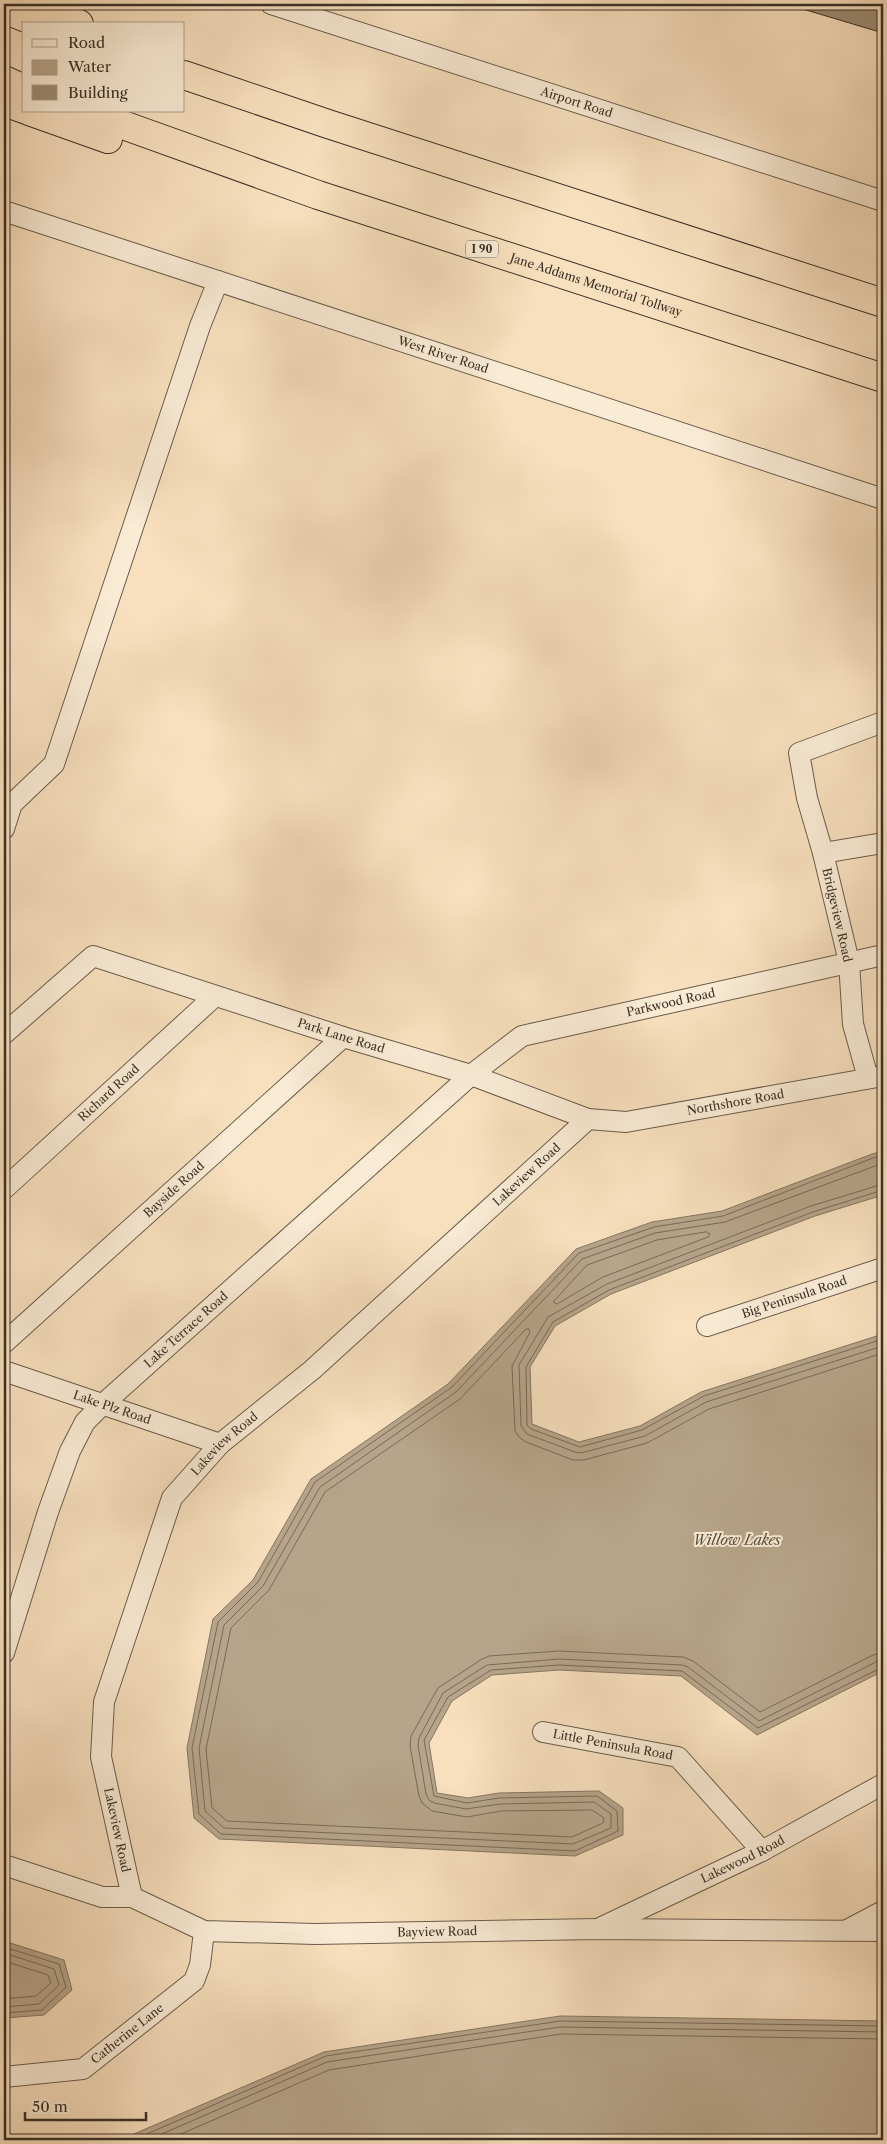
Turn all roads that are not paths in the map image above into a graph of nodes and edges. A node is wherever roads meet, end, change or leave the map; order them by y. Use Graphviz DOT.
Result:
graph roads {
  1 [pos="42,4"];
  2 [pos="271,4"];
  3 [pos="4,9"];
  4 [pos="37,22"];
  5 [pos="75,22"];
  6 [pos="185,74"];
  7 [pos="4,80"];
  8 [pos="22,88"];
  9 [pos="4,102"];
  10 [pos="22,108"];
  11 [pos="32,112"];
  12 [pos="87,112"];
  13 [pos="318,195"];
  14 [pos="883,201"];
  15 [pos="4,211"];
  16 [pos="218,281"];
  17 [pos="883,303"];
  18 [pos="883,378"];
  19 [pos="883,499"];
  20 [pos="883,722"];
  21 [pos="4,829"];
  22 [pos="883,843"];
  23 [pos="823,853"];
  24 [pos="883,955"];
  25 [pos="849,962"];
  26 [pos="215,996"];
  27 [pos="4,1034"];
  28 [pos="343,1037"];
  29 [pos="470,1075"];
  30 [pos="876,1077"];
  31 [pos="588,1118"];
  32 [pos="4,1189"];
  33 [pos="883,1268"];
  34 [pos="707,1326"];
  35 [pos="4,1343"];
  36 [pos="4,1371"];
  37 [pos="102,1405"];
  38 [pos="220,1444"];
  39 [pos="4,1653"];
  40 [pos="543,1732"];
  41 [pos="883,1784"];
  42 [pos="762,1851"];
  43 [pos="4,1865"];
  44 [pos="132,1897"];
  45 [pos="883,1911"];
  46 [pos="598,1929"];
  47 [pos="845,1930"];
  48 [pos="204,1931"];
  49 [pos="883,1931"];
  50 [pos="4,2077"];
  1 -- 5 [label="highway"];
  2 -- 14 [label="street, Airport Road"];
  3 -- 4 [label="highway"];
  6 -- 17 [label="highway"];
  7 -- 8 [label="highway"];
  9 -- 10 [label="highway"];
  11 -- 13 [label="highway"];
  12 -- 13 [label="highway, Jane Addams Memorial Tollway / I 90"];
  13 -- 18 [label="highway, Jane Addams Memorial Tollway / I 90"];
  15 -- 16 [label="street, West River Road"];
  16 -- 19 [label="street, West River Road"];
  16 -- 21 [label="street"];
  20 -- 23 [label="street, Bridgeview Road"];
  22 -- 23 [label="street"];
  23 -- 25 [label="street, Bridgeview Road"];
  24 -- 25 [label="street, Parkwood Road"];
  25 -- 29 [label="street, Parkwood Road"];
  25 -- 30 [label="street, Bridgeview Road"];
  26 -- 27 [label="street, Park Lane Road"];
  26 -- 28 [label="street, Park Lane Road"];
  26 -- 32 [label="street, Richard Road"];
  28 -- 29 [label="street, Park Lane Road"];
  28 -- 35 [label="street, Bayside Road"];
  29 -- 31 [label="street, Park Lane Road"];
  29 -- 37 [label="street, Lake Terrace Road"];
  30 -- 31 [label="street, Northshore Road"];
  31 -- 38 [label="street, Lakeview Road"];
  33 -- 34 [label="street, Big Peninsula Road"];
  36 -- 37 [label="street, Lake Plz Road"];
  37 -- 38 [label="street, Lake Plz Road"];
  37 -- 39 [label="street, Lake Terrace Road"];
  38 -- 44 [label="street, Lakeview Road"];
  40 -- 42 [label="street, Little Peninsula Road"];
  41 -- 42 [label="street, Lakewood Road"];
  42 -- 46 [label="street, Lakewood Road"];
  43 -- 44 [label="street, Bayview Road"];
  44 -- 48 [label="street, Bayview Road"];
  45 -- 47 [label="street"];
  46 -- 47 [label="street, Bayview Road"];
  46 -- 48 [label="street, Bayview Road"];
  47 -- 49 [label="street, Bayview Road"];
  48 -- 50 [label="street, Catherine Lane"];
}
